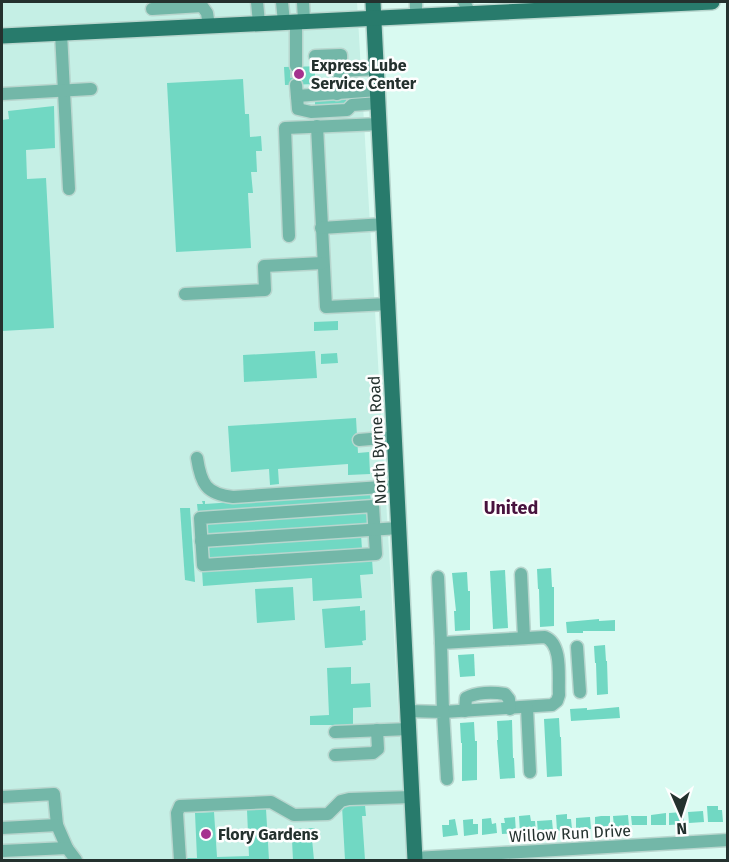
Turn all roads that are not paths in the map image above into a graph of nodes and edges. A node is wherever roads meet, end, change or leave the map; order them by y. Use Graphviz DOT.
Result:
graph roads {
  1 [pos="257,2"];
  2 [pos="282,2"];
  3 [pos="303,2"];
  4 [pos="373,2"];
  5 [pos="712,2"];
  6 [pos="584,4"];
  7 [pos="151,5"];
  8 [pos="548,5"];
  9 [pos="476,7"];
  10 [pos="416,8"];
  11 [pos="374,17"];
  12 [pos="294,21"];
  13 [pos="259,23"];
  14 [pos="209,26"];
  15 [pos="153,28"];
  16 [pos="61,33"];
  17 [pos="2,36"];
  18 [pos="315,56"];
  19 [pos="296,66"];
  20 [pos="377,69"];
  21 [pos="341,71"];
  22 [pos="91,89"];
  23 [pos="64,91"];
  24 [pos="2,94"];
  25 [pos="336,94"];
  26 [pos="378,97"];
  27 [pos="380,124"];
  28 [pos="317,126"];
  29 [pos="69,189"];
  30 [pos="385,224"];
  31 [pos="321,228"];
  32 [pos="289,236"];
  33 [pos="323,263"];
  34 [pos="185,294"];
  35 [pos="389,304"];
  36 [pos="395,437"];
  37 [pos="359,440"];
  38 [pos="197,458"];
  39 [pos="397,486"];
  40 [pos="399,528"];
  41 [pos="374,529"];
  42 [pos="201,541"];
  43 [pos="521,574"];
  44 [pos="438,578"];
  45 [pos="524,638"];
  46 [pos="441,642"];
  47 [pos="577,647"];
  48 [pos="579,671"];
  49 [pos="557,672"];
  50 [pos="580,692"];
  51 [pos="527,708"];
  52 [pos="408,711"];
  53 [pos="443,712"];
  54 [pos="409,729"];
  55 [pos="377,730"];
  56 [pos="335,732"];
  57 [pos="335,755"];
  58 [pos="530,772"];
  59 [pos="447,779"];
  60 [pos="2,797"];
  61 [pos="412,797"];
  62 [pos="57,825"];
  63 [pos="2,828"];
  64 [pos="728,840"];
  65 [pos="67,848"];
  66 [pos="2,851"];
  67 [pos="497,857"];
  68 [pos="415,859"];
  69 [pos="76,861"];
  70 [pos="180,861"];
  1 -- 13 [label="street"];
  2 -- 12 [label="street"];
  3 -- 12 [label="street"];
  4 -- 11 [label="main road, North Byrne Road"];
  5 -- 6 [label="main road"];
  6 -- 8 [label="main road"];
  7 -- 14 [label="street"];
  7 -- 15 [label="street"];
  8 -- 9 [label="main road"];
  9 -- 10 [label="main road"];
  10 -- 11 [label="main road"];
  11 -- 12 [label="main road"];
  11 -- 20 [label="main road, North Byrne Road"];
  12 -- 13 [label="main road"];
  12 -- 19 [label="street"];
  13 -- 14 [label="main road"];
  14 -- 15 [label="main road"];
  15 -- 16 [label="main road"];
  16 -- 17 [label="main road"];
  16 -- 23 [label="street"];
  18 -- 21 [label="street"];
  20 -- 21 [label="street"];
  20 -- 26 [label="main road, North Byrne Road"];
  21 -- 25 [label="street"];
  22 -- 23 [label="street"];
  23 -- 24 [label="street"];
  23 -- 29 [label="street"];
  25 -- 26 [label="street"];
  25 -- 26 [label="street"];
  26 -- 27 [label="main road, North Byrne Road"];
  27 -- 28 [label="street"];
  27 -- 30 [label="main road, North Byrne Road"];
  28 -- 31 [label="street"];
  28 -- 32 [label="street"];
  30 -- 31 [label="street"];
  30 -- 35 [label="main road, North Byrne Road"];
  31 -- 33 [label="street"];
  33 -- 34 [label="street"];
  33 -- 35 [label="street"];
  35 -- 36 [label="main road, North Byrne Road"];
  36 -- 37 [label="street"];
  36 -- 39 [label="main road, North Byrne Road"];
  38 -- 39 [label="street"];
  39 -- 40 [label="main road, North Byrne Road"];
  40 -- 41 [label="street"];
  40 -- 52 [label="main road, North Byrne Road"];
  41 -- 42 [label="street"];
  41 -- 42 [label="street"];
  41 -- 42 [label="street"];
  43 -- 45 [label="street"];
  44 -- 46 [label="street"];
  45 -- 46 [label="street"];
  45 -- 49 [label="street"];
  46 -- 53 [label="street"];
  47 -- 48 [label="street"];
  48 -- 49 [label="street"];
  48 -- 50 [label="street"];
  49 -- 51 [label="street"];
  51 -- 53 [label="street"];
  51 -- 58 [label="street"];
  52 -- 53 [label="street"];
  52 -- 54 [label="main road, North Byrne Road"];
  53 -- 59 [label="street"];
  54 -- 55 [label="street"];
  54 -- 61 [label="main road, North Byrne Road"];
  55 -- 56 [label="street"];
  55 -- 57 [label="street"];
  60 -- 62 [label="street"];
  61 -- 68 [label="main road, North Byrne Road"];
  61 -- 70 [label="street"];
  62 -- 63 [label="street"];
  62 -- 65 [label="street"];
  64 -- 67 [label="street, Willow Run Drive"];
  65 -- 66 [label="street"];
  65 -- 69 [label="street"];
  67 -- 68 [label="street, Willow Run Drive"];
}
